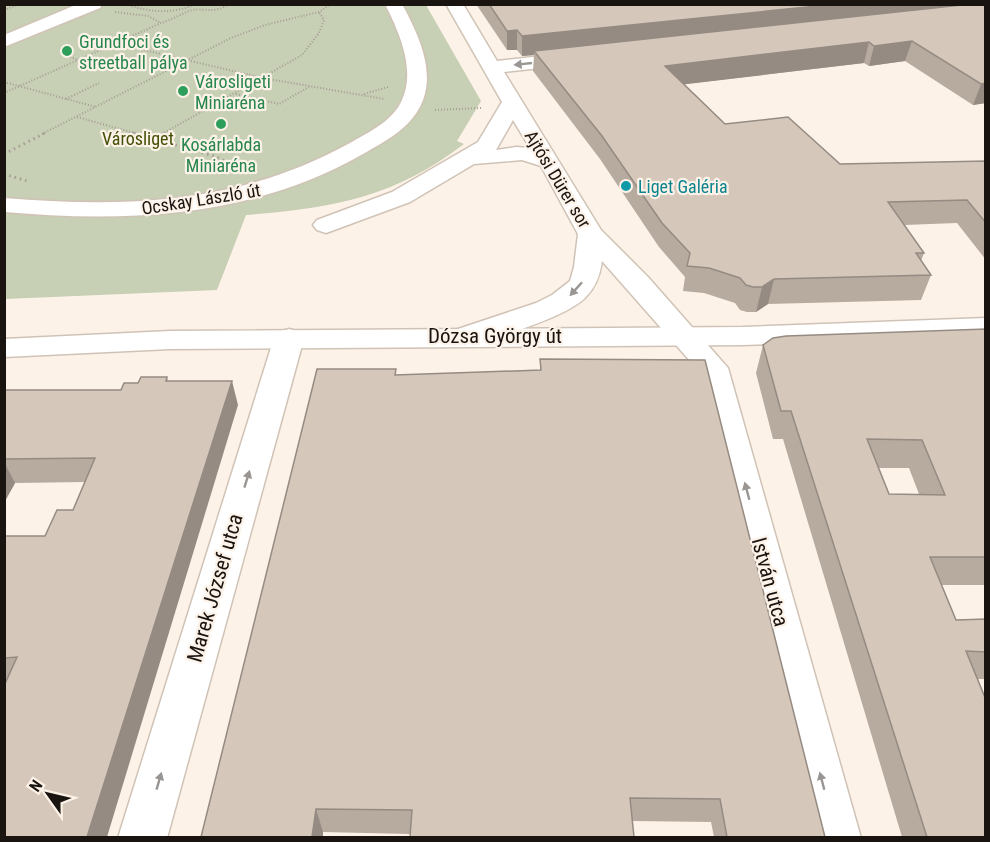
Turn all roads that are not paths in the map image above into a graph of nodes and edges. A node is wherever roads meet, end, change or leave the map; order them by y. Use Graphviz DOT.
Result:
graph roads {
  1 [pos="94,4"];
  2 [pos="393,4"];
  3 [pos="454,4"];
  4 [pos="4,42"];
  5 [pos="597,56"];
  6 [pos="493,67"];
  7 [pos="512,102"];
  8 [pos="470,156"];
  9 [pos="550,162"];
  10 [pos="4,205"];
  11 [pos="326,225"];
  12 [pos="591,234"];
  13 [pos="986,327"];
  14 [pos="465,336"];
  15 [pos="685,336"];
  16 [pos="289,338"];
  17 [pos="4,348"];
  18 [pos="142,837"];
  19 [pos="837,837"];
  1 -- 4 [label="street"];
  2 -- 10 [label="street, Ocskay László út"];
  3 -- 6 [label="street, Ajtósi Dürer sor"];
  5 -- 6 [label="street, one-way"];
  6 -- 7 [label="street, Ajtósi Dürer sor"];
  7 -- 8 [label="street"];
  7 -- 9 [label="street, Ajtósi Dürer sor"];
  8 -- 9 [label="street"];
  8 -- 11 [label="street"];
  9 -- 12 [label="street, Ajtósi Dürer sor"];
  12 -- 14 [label="street, one-way"];
  12 -- 15 [label="street, Ajtósi Dürer sor"];
  13 -- 15 [label="street, Dózsa György út"];
  14 -- 15 [label="street, Dózsa György út"];
  14 -- 16 [label="street, Dózsa György út"];
  19 -- 15 [label="street, István utca, one-way"];
  16 -- 17 [label="street, Dózsa György út"];
  18 -- 16 [label="street, Marek József utca, one-way"];
}
